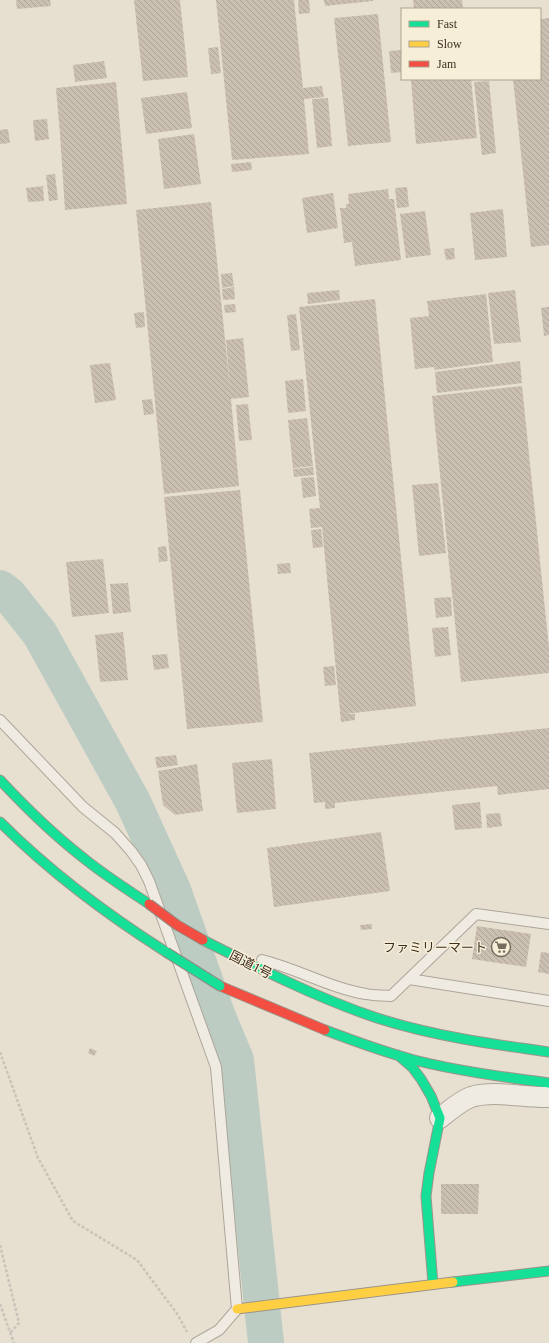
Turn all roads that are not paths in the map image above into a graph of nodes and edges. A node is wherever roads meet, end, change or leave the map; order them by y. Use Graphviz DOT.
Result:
graph roads {
  1 [pos="0,720"];
  2 [pos="0,780"];
  3 [pos="0,822"];
  4 [pos="549,924"];
  5 [pos="224,950"];
  6 [pos="409,979"];
  7 [pos="549,1001"];
  8 [pos="549,1052"];
  9 [pos="398,1055"];
  10 [pos="549,1083"];
  11 [pos="549,1097"];
  12 [pos="440,1118"];
  13 [pos="549,1271"];
  14 [pos="433,1284"];
  15 [pos="237,1309"];
  16 [pos="192,1340"];
  1 -- 15 [label="lane"];
  2 -- 5 [label="main road, 国道1号, bridge"];
  3 -- 9 [label="main road, bridge"];
  4 -- 6 [label="lane"];
  5 -- 6 [label="lane"];
  5 -- 8 [label="main road, 国道1号"];
  6 -- 7 [label="lane"];
  9 -- 10 [label="main road"];
  9 -- 12 [label="main road"];
  11 -- 12 [label="street"];
  12 -- 14 [label="main road"];
  13 -- 14 [label="main road"];
  14 -- 15 [label="main road"];
  15 -- 16 [label="lane"];
}
